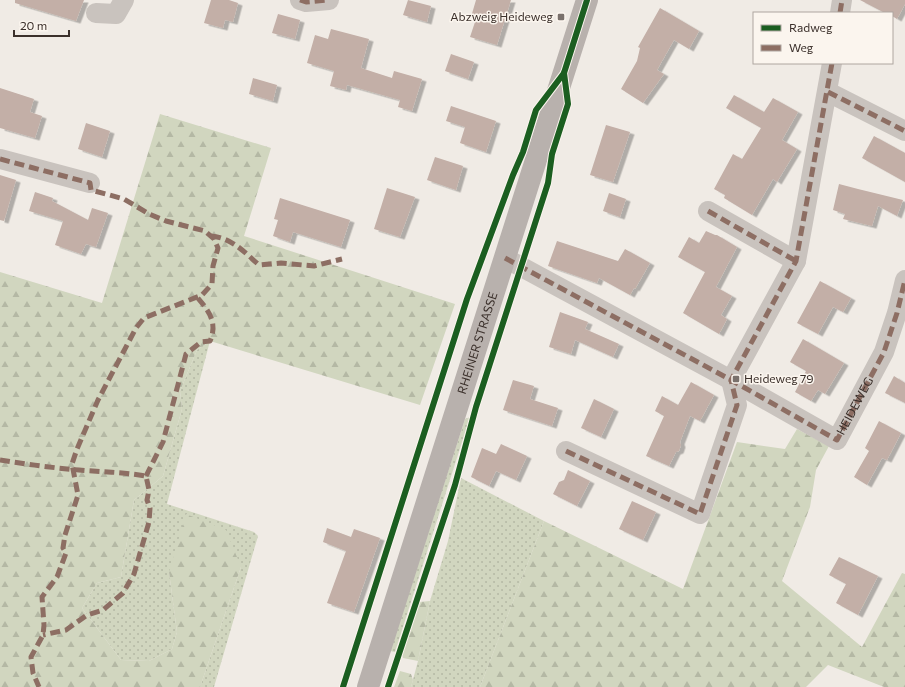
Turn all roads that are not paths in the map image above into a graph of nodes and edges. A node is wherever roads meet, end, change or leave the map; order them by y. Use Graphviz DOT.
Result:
graph roads {
  1 [pos="124,0"];
  2 [pos="300,0"];
  3 [pos="329,0"];
  4 [pos="588,0"];
  5 [pos="842,0"];
  6 [pos="840,12"];
  7 [pos="96,13"];
  8 [pos="832,64"];
  9 [pos="828,92"];
  10 [pos="905,131"];
  11 [pos="0,159"];
  12 [pos="90,183"];
  13 [pos="708,211"];
  14 [pos="504,258"];
  15 [pos="796,261"];
  16 [pos="905,280"];
  17 [pos="731,380"];
  18 [pos="566,451"];
  19 [pos="368,687"];
  1 -- 7 [label="street"];
  2 -- 3 [label="street"];
  4 -- 14 [label="main road, RHEINER STRASSE"];
  5 -- 6 [label="street"];
  8 -- 9 [label="street"];
  9 -- 10 [label="street"];
  9 -- 15 [label="street"];
  11 -- 12 [label="street"];
  13 -- 15 [label="street"];
  14 -- 17 [label="street, HEIDEWEG"];
  14 -- 19 [label="main road, RHEINER STRASSE"];
  15 -- 17 [label="street"];
  16 -- 17 [label="street, HEIDEWEG"];
  17 -- 18 [label="street"];
}
